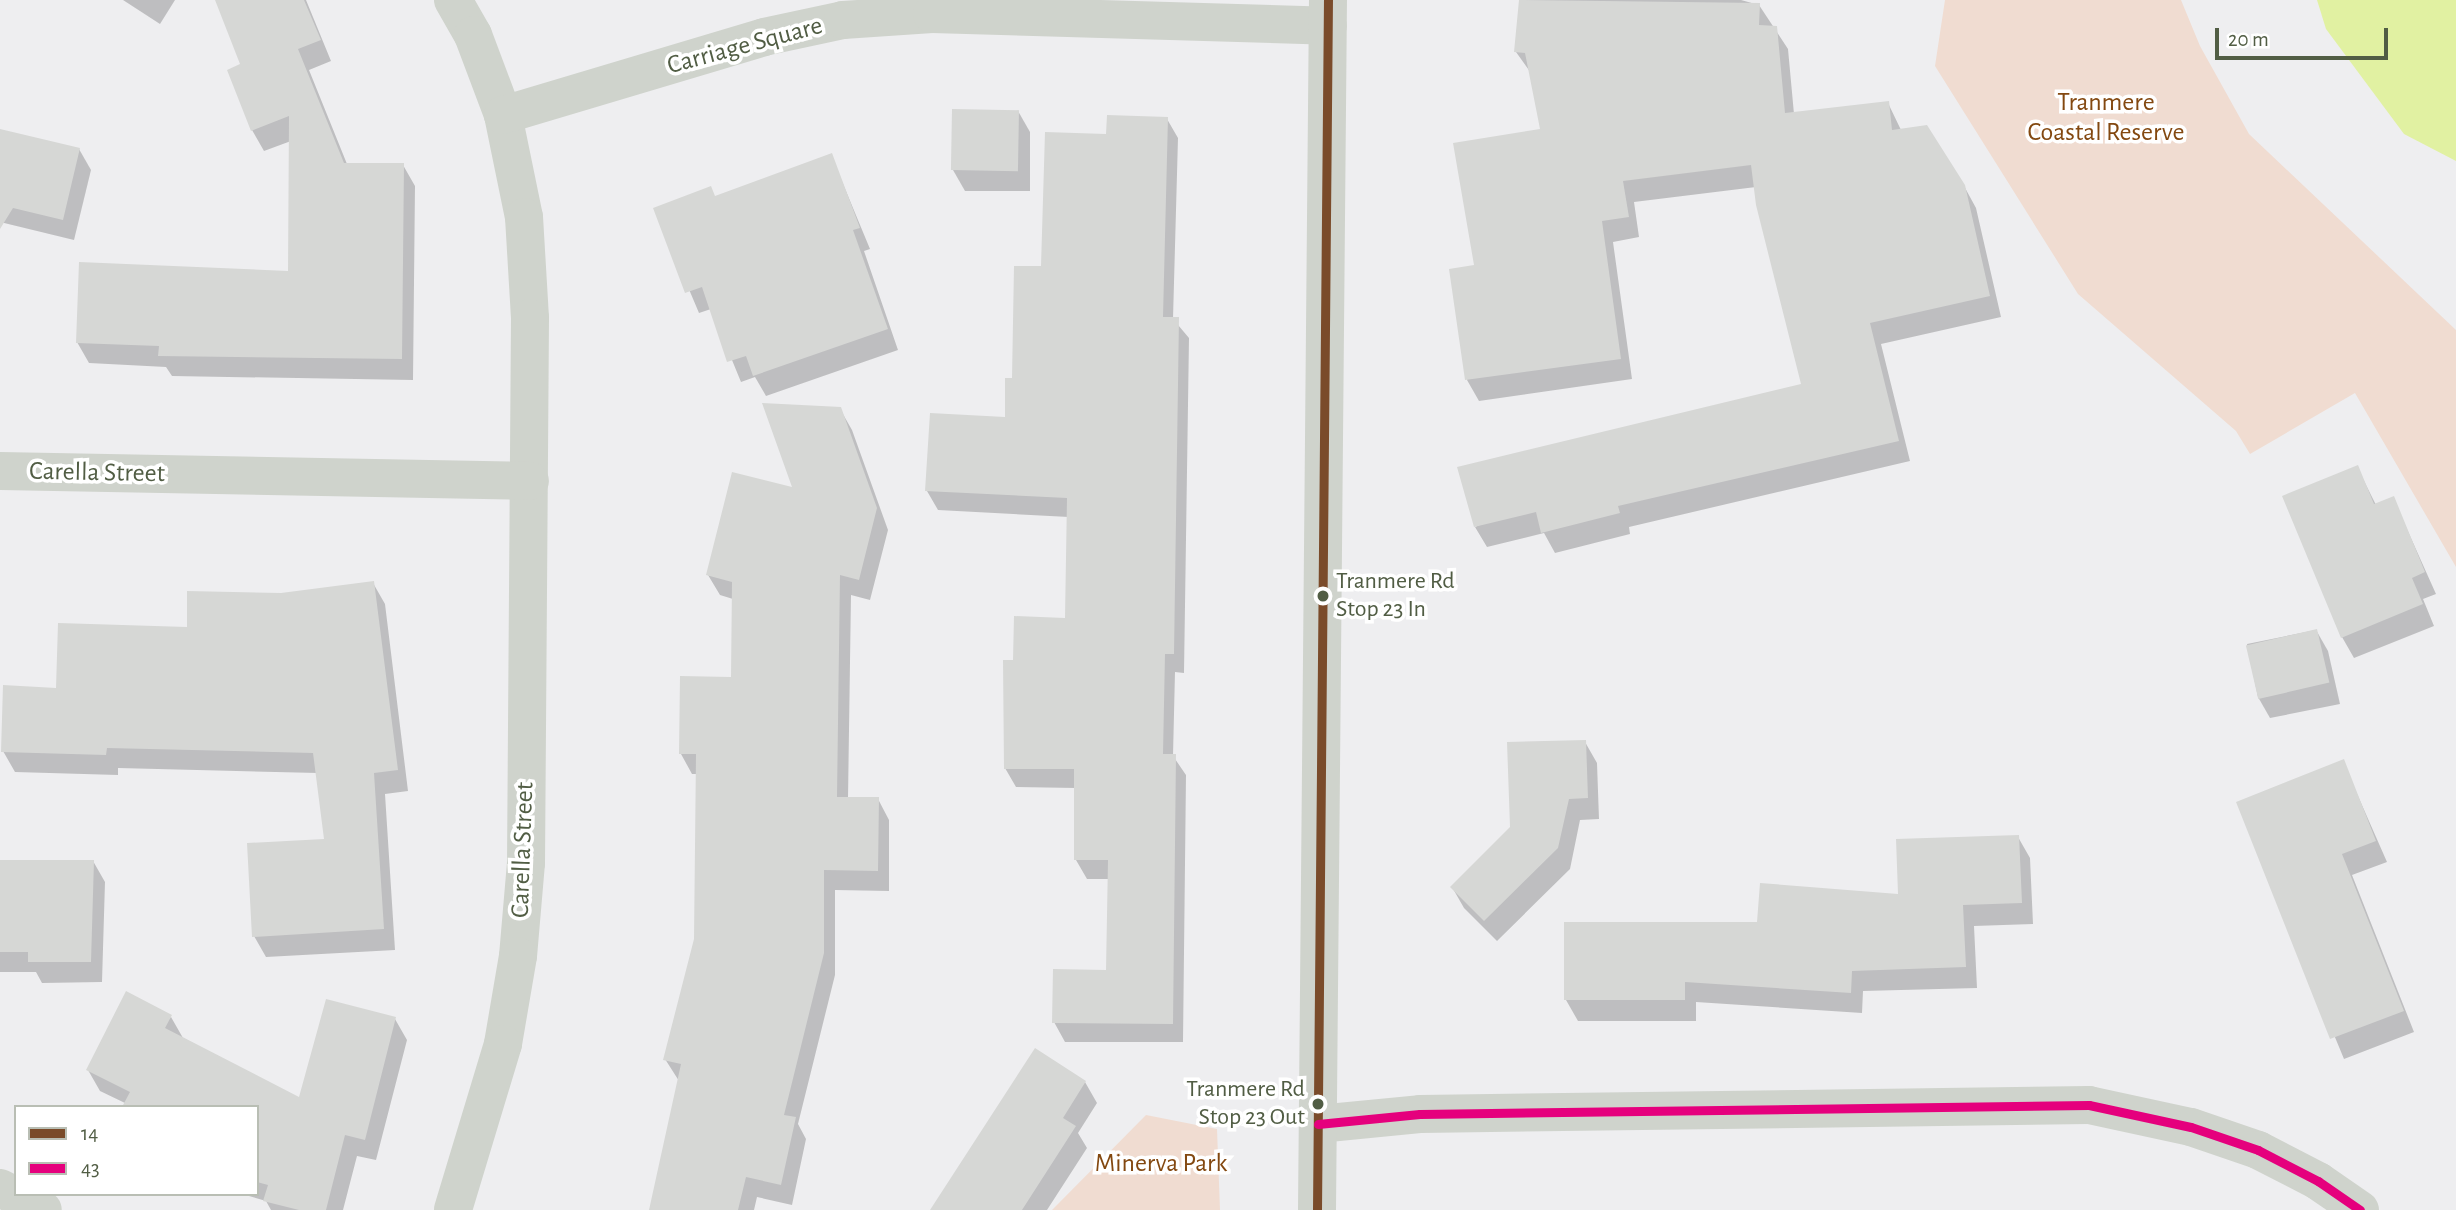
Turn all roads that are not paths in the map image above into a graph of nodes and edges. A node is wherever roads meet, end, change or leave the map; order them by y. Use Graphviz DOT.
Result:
graph roads {
  1 [pos="453,0"];
  2 [pos="1328,13"];
  3 [pos="503,115"];
  4 [pos="0,471"];
  5 [pos="530,481"];
  6 [pos="1318,1124"];
  7 [pos="16,1196"];
  8 [pos="43,1210"];
  9 [pos="453,1210"];
  10 [pos="1317,1210"];
  11 [pos="2360,1210"];
  1 -- 3 [label="street, Carella Street"];
  2 -- 3 [label="street, Carriage Square"];
  2 -- 6 [label="street"];
  3 -- 5 [label="street, Carella Street"];
  4 -- 5 [label="street, Carella Street"];
  5 -- 9 [label="street, Carella Street"];
  6 -- 10 [label="street"];
  6 -- 11 [label="street"];
  7 -- 8 [label="street"];
}
